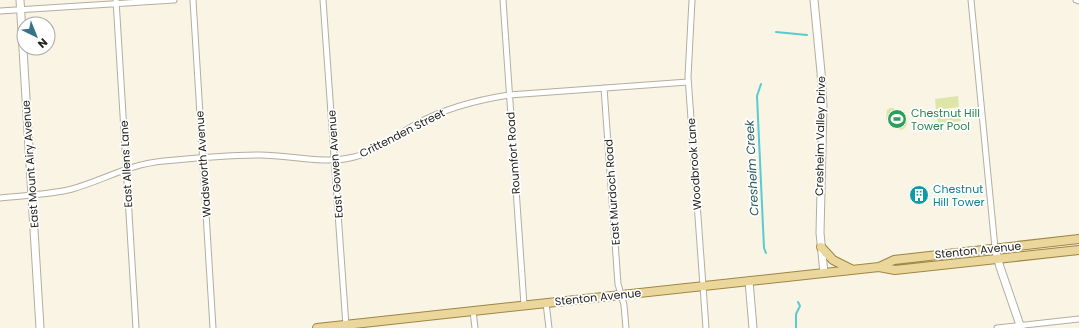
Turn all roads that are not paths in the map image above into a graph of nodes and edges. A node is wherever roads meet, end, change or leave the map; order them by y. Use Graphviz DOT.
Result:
graph roads {
  1 [pos="20,0"];
  2 [pos="174,0"];
  3 [pos="193,0"];
  4 [pos="323,0"];
  5 [pos="503,0"];
  6 [pos="692,0"];
  7 [pos="814,0"];
  8 [pos="971,0"];
  9 [pos="116,2"];
  10 [pos="20,10"];
  11 [pos="0,11"];
  12 [pos="688,82"];
  13 [pos="604,88"];
  14 [pos="510,95"];
  15 [pos="203,158"];
  16 [pos="335,159"];
  17 [pos="126,169"];
  18 [pos="32,195"];
  19 [pos="0,198"];
  20 [pos="1079,239"];
  21 [pos="821,247"];
  22 [pos="995,248"];
  23 [pos="1079,250"];
  24 [pos="997,259"];
  25 [pos="879,267"];
  26 [pos="852,270"];
  27 [pos="824,273"];
  28 [pos="749,281"];
  29 [pos="702,286"];
  30 [pos="621,295"];
  31 [pos="546,303"];
  32 [pos="524,305"];
  33 [pos="473,311"];
  34 [pos="1079,319"];
  35 [pos="346,326"];
  36 [pos="1021,327"];
  37 [pos="40,328"];
  38 [pos="136,328"];
  39 [pos="213,328"];
  40 [pos="317,328"];
  41 [pos="475,328"];
  42 [pos="549,328"];
  43 [pos="626,328"];
  44 [pos="706,328"];
  45 [pos="753,328"];
  46 [pos="997,328"];
  1 -- 10 [label="main road, East Mount Airy Avenue"];
  2 -- 9 [label="street"];
  3 -- 15 [label="street, Wadsworth Avenue"];
  4 -- 16 [label="street, East Gowen Avenue"];
  5 -- 14 [label="street, Roumfort Road"];
  6 -- 12 [label="street, Woodbrook Lane"];
  7 -- 21 [label="main road, Cresheim Valley Drive"];
  8 -- 22 [label="street"];
  9 -- 10 [label="street"];
  9 -- 17 [label="street, East Allens Lane"];
  10 -- 11 [label="street"];
  10 -- 18 [label="main road, East Mount Airy Avenue"];
  12 -- 13 [label="street, Crittenden Street"];
  12 -- 29 [label="street, Woodbrook Lane"];
  13 -- 14 [label="street, Crittenden Street"];
  13 -- 30 [label="street, East Murdoch Road"];
  14 -- 16 [label="street, Crittenden Street"];
  14 -- 32 [label="street, Roumfort Road"];
  15 -- 16 [label="street, Crittenden Street"];
  15 -- 17 [label="street, Crittenden Street"];
  15 -- 39 [label="street, Wadsworth Avenue"];
  16 -- 35 [label="street, East Gowen Avenue"];
  17 -- 18 [label="street, Crittenden Street"];
  17 -- 38 [label="street, East Allens Lane"];
  18 -- 19 [label="street, Crittenden Street"];
  18 -- 37 [label="main road, East Mount Airy Avenue"];
  20 -- 22 [label="main road, Stenton Avenue"];
  21 -- 26 [label="main road"];
  21 -- 27 [label="main road, Cresheim Valley Drive"];
  22 -- 24 [label="main road"];
  22 -- 25 [label="main road, Stenton Avenue"];
  23 -- 24 [label="main road, Stenton Avenue"];
  24 -- 25 [label="main road, Stenton Avenue"];
  24 -- 36 [label="main road"];
  25 -- 26 [label="main road, Stenton Avenue"];
  26 -- 27 [label="main road, Stenton Avenue"];
  27 -- 28 [label="main road, Stenton Avenue"];
  28 -- 29 [label="main road, Stenton Avenue"];
  28 -- 45 [label="main road"];
  29 -- 30 [label="main road, Stenton Avenue"];
  29 -- 44 [label="street, Woodbrook Lane"];
  30 -- 31 [label="main road, Stenton Avenue"];
  30 -- 43 [label="street, East Murdoch Road"];
  31 -- 32 [label="main road, Stenton Avenue"];
  31 -- 42 [label="street"];
  32 -- 33 [label="main road, Stenton Avenue"];
  33 -- 35 [label="main road, Stenton Avenue"];
  33 -- 41 [label="street"];
  34 -- 36 [label="street"];
  35 -- 40 [label="main road, Stenton Avenue"];
  36 -- 46 [label="street"];
}
